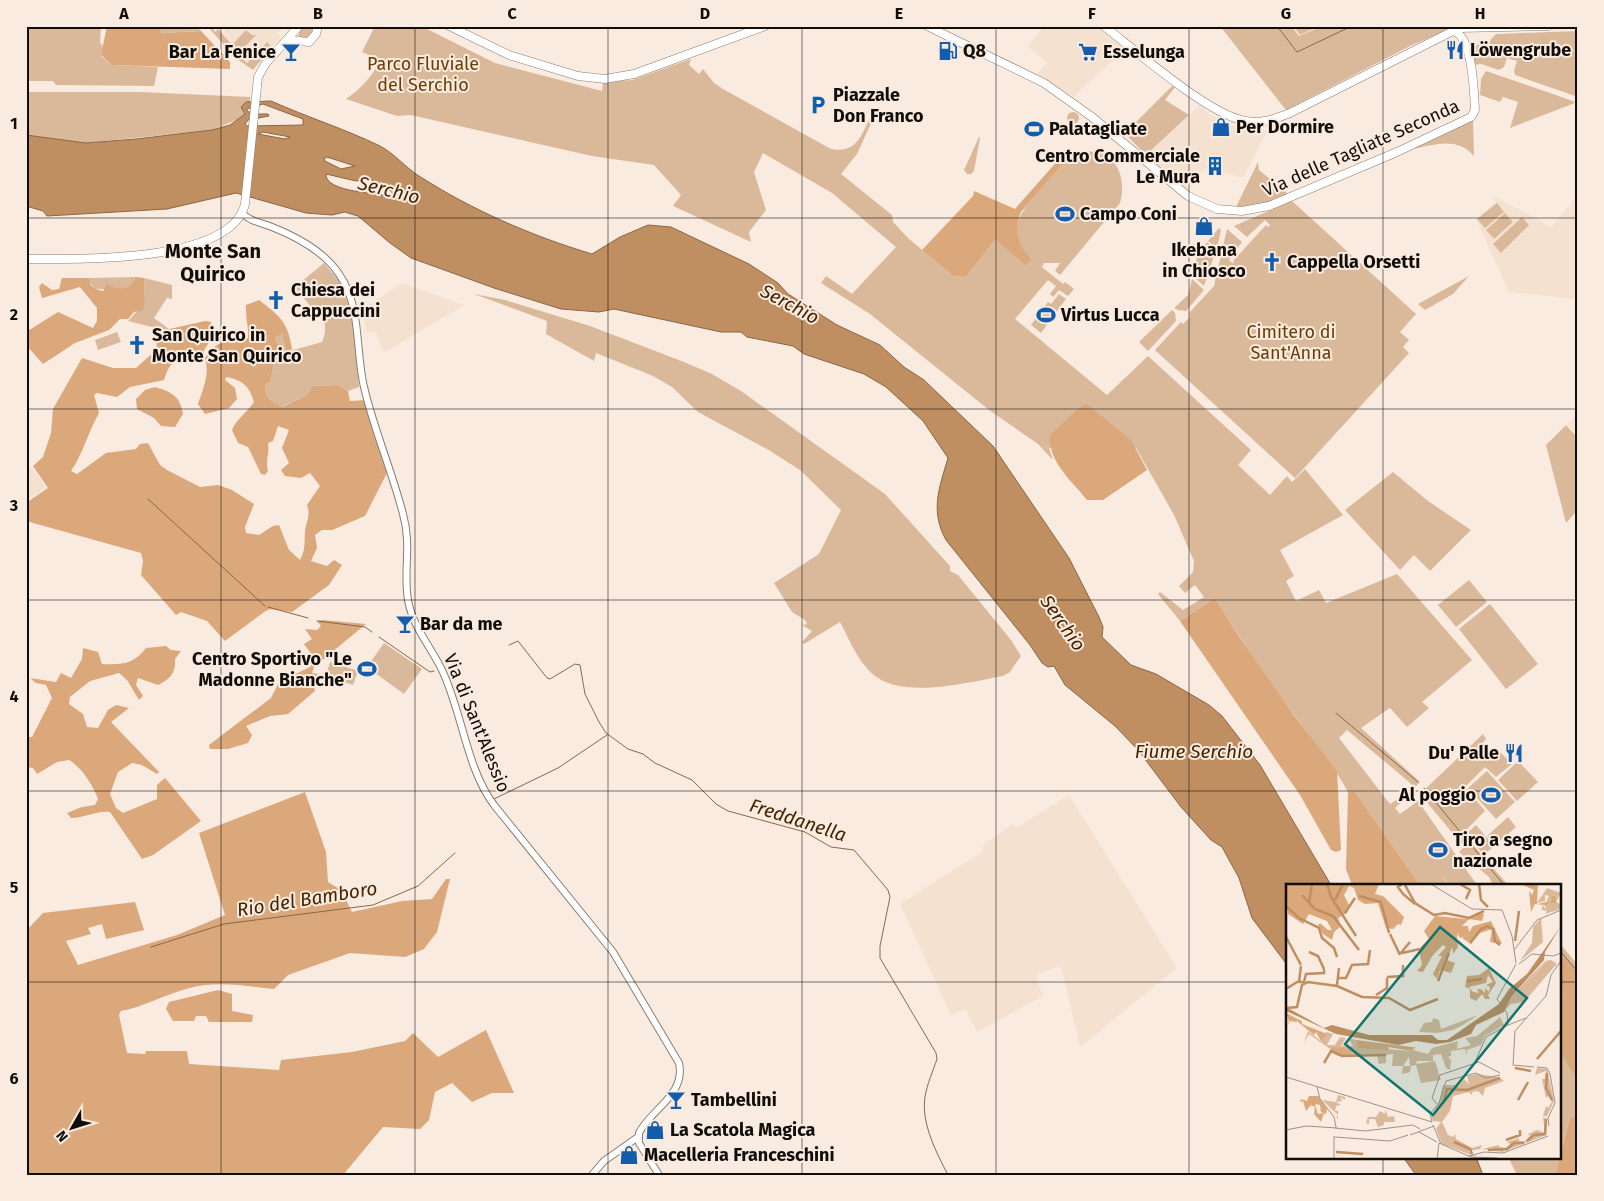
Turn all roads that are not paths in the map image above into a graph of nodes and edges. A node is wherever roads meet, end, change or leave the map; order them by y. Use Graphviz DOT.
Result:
graph roads {
  1 [pos="449,26"];
  2 [pos="764,26"];
  3 [pos="927,26"];
  4 [pos="1104,26"];
  5 [pos="1549,26"];
  6 [pos="318,27"];
  7 [pos="1462,27"];
  8 [pos="1484,27"];
  9 [pos="298,28"];
  10 [pos="1452,31"];
  11 [pos="287,40"];
  12 [pos="298,41"];
  13 [pos="1467,48"];
  14 [pos="242,212"];
  15 [pos="26,259"];
  16 [pos="638,1137"];
  17 [pos="592,1175"];
  18 [pos="659,1175"];
  1 -- 2 [label="main road"];
  3 -- 13 [label="main road, Via delle Tagliate Seconda"];
  4 -- 10 [label="main road"];
  5 -- 8 [label="main road"];
  6 -- 12 [label="main road"];
  7 -- 8 [label="main road"];
  7 -- 10 [label="main road"];
  8 -- 13 [label="main road"];
  9 -- 11 [label="main road"];
  9 -- 12 [label="main road"];
  10 -- 13 [label="main road"];
  11 -- 12 [label="main road"];
  11 -- 14 [label="main road"];
  14 -- 15 [label="main road"];
  14 -- 16 [label="street, Via di Sant'Alessio"];
  16 -- 17 [label="street"];
  16 -- 18 [label="street"];
}
